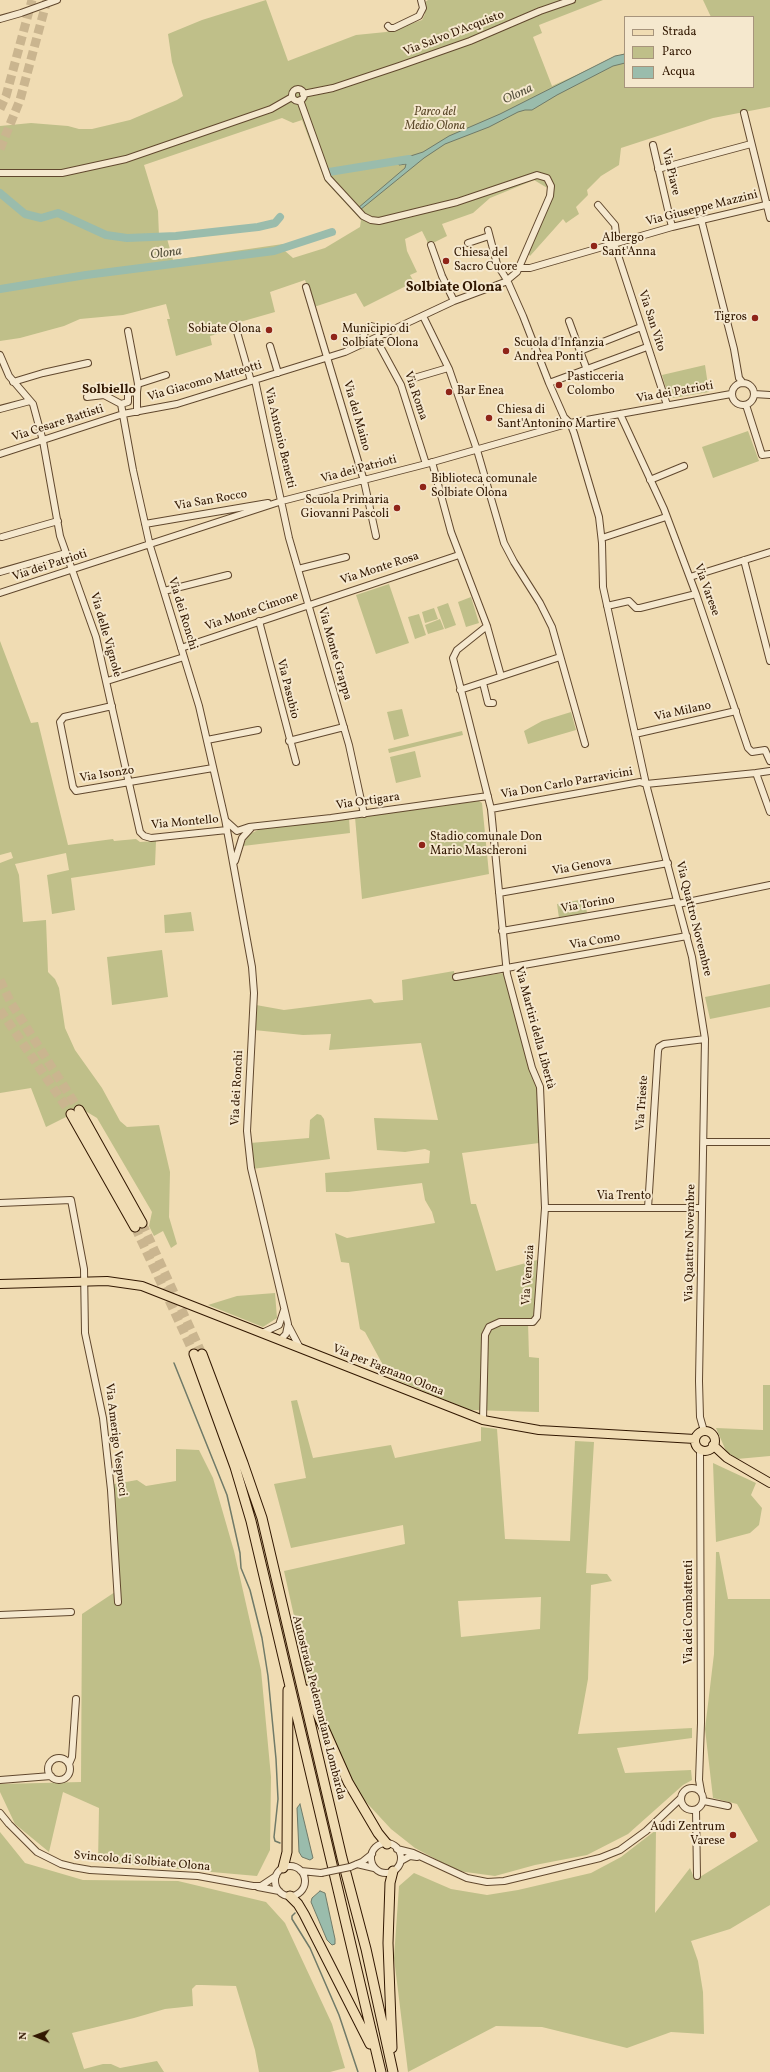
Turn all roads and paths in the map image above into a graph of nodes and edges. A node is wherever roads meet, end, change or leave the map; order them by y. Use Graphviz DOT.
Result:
graph roads {
  1 [pos="56,0"];
  2 [pos="421,0"];
  3 [pos="572,0"];
  4 [pos="0,19"];
  5 [pos="388,26"];
  6 [pos="303,94"];
  7 [pos="292,97"];
  8 [pos="300,100"];
  9 [pos="744,113"];
  10 [pos="751,144"];
  11 [pos="653,145"];
  12 [pos="658,169"];
  13 [pos="0,173"];
  14 [pos="768,204"];
  15 [pos="598,205"];
  16 [pos="770,218"];
  17 [pos="701,219"];
  18 [pos="672,227"];
  19 [pos="468,243"];
  20 [pos="615,243"];
  21 [pos="431,245"];
  22 [pos="519,268"];
  23 [pos="507,280"];
  24 [pos="306,287"];
  25 [pos="454,301"];
  26 [pos="423,316"];
  27 [pos="569,321"];
  28 [pos="235,325"];
  29 [pos="641,327"];
  30 [pos="128,332"];
  31 [pos="389,332"];
  32 [pos="376,339"];
  33 [pos="270,346"];
  34 [pos="362,346"];
  35 [pos="647,347"];
  36 [pos="580,351"];
  37 [pos="0,355"];
  38 [pos="328,358"];
  39 [pos="2,363"];
  40 [pos="88,363"];
  41 [pos="448,368"];
  42 [pos="587,370"];
  43 [pos="278,373"];
  44 [pos="738,374"];
  45 [pos="166,375"];
  46 [pos="414,378"];
  47 [pos="253,381"];
  48 [pos="13,382"];
  49 [pos="549,383"];
  50 [pos="743,383"];
  51 [pos="138,384"];
  52 [pos="735,386"];
  53 [pos="137,392"];
  54 [pos="732,394"];
  55 [pos="754,394"];
  56 [pos="770,395"];
  57 [pos="87,397"];
  58 [pos="30,400"];
  59 [pos="121,404"];
  60 [pos="667,405"];
  61 [pos="746,406"];
  62 [pos="0,409"];
  63 [pos="137,412"];
  64 [pos="123,414"];
  65 [pos="620,414"];
  66 [pos="570,423"];
  67 [pos="43,440"];
  68 [pos="477,450"];
  69 [pos="0,454"];
  70 [pos="770,454"];
  71 [pos="429,463"];
  72 [pos="684,466"];
  73 [pos="650,480"];
  74 [pos="364,481"];
  75 [pos="282,501"];
  76 [pos="241,506"];
  77 [pos="243,515"];
  78 [pos="666,517"];
  79 [pos="58,521"];
  80 [pos="145,524"];
  81 [pos="376,536"];
  82 [pos="2,537"];
  83 [pos="602,538"];
  84 [pos="150,546"];
  85 [pos="770,552"];
  86 [pos="66,553"];
  87 [pos="458,555"];
  88 [pos="346,557"];
  89 [pos="744,560"];
  90 [pos="298,569"];
  91 [pos="74,570"];
  92 [pos="0,572"];
  93 [pos="228,575"];
  94 [pos="690,577"];
  95 [pos="164,591"];
  96 [pos="0,593"];
  97 [pos="696,594"];
  98 [pos="308,604"];
  99 [pos="607,606"];
  100 [pos="259,621"];
  101 [pos="487,626"];
  102 [pos="181,648"];
  103 [pos="184,657"];
  104 [pos="560,657"];
  105 [pos="770,662"];
  106 [pos="501,676"];
  107 [pos="107,681"];
  108 [pos="483,682"];
  109 [pos="460,690"];
  110 [pos="493,703"];
  111 [pos="112,706"];
  112 [pos="736,711"];
  113 [pos="344,727"];
  114 [pos="258,730"];
  115 [pos="635,734"];
  116 [pos="207,740"];
  117 [pos="289,741"];
  118 [pos="585,744"];
  119 [pos="770,761"];
  120 [pos="296,762"];
  121 [pos="213,768"];
  122 [pos="770,771"];
  123 [pos="756,773"];
  124 [pos="128,783"];
  125 [pos="646,784"];
  126 [pos="488,796"];
  127 [pos="491,809"];
  128 [pos="770,812"];
  129 [pos="364,814"];
  130 [pos="225,819"];
  131 [pos="252,827"];
  132 [pos="227,830"];
  133 [pos="237,831"];
  134 [pos="144,836"];
  135 [pos="229,839"];
  136 [pos="241,840"];
  137 [pos="668,863"];
  138 [pos="235,867"];
  139 [pos="770,885"];
  140 [pos="499,893"];
  141 [pos="677,902"];
  142 [pos="502,931"];
  143 [pos="687,936"];
  144 [pos="506,969"];
  145 [pos="456,977"];
  146 [pos="705,1039"];
  147 [pos="75,1112"];
  148 [pos="704,1142"];
  149 [pos="770,1142"];
  150 [pos="0,1203"];
  151 [pos="545,1208"];
  152 [pos="648,1208"];
  153 [pos="702,1208"];
  154 [pos="138,1225"];
  155 [pos="84,1282"];
  156 [pos="0,1284"];
  157 [pos="284,1308"];
  158 [pos="280,1324"];
  159 [pos="288,1324"];
  160 [pos="262,1333"];
  161 [pos="280,1340"];
  162 [pos="300,1348"];
  163 [pos="483,1420"];
  164 [pos="704,1431"];
  165 [pos="695,1439"];
  166 [pos="713,1445"];
  167 [pos="700,1449"];
  168 [pos="770,1483"];
  169 [pos="118,1602"];
  170 [pos="71,1612"];
  171 [pos="0,1615"];
  172 [pos="298,1670"];
  173 [pos="288,1674"];
  174 [pos="76,1699"];
  175 [pos="69,1764"];
  176 [pos="699,1774"];
  177 [pos="51,1776"];
  178 [pos="0,1780"];
  179 [pos="691,1788"];
  180 [pos="701,1791"];
  181 [pos="681,1798"];
  182 [pos="704,1801"];
  183 [pos="728,1806"];
  184 [pos="686,1808"];
  185 [pos="670,1810"];
  186 [pos="696,1810"];
  187 [pos="0,1813"];
  188 [pos="387,1844"];
  189 [pos="397,1849"];
  190 [pos="372,1854"];
  191 [pos="421,1857"];
  192 [pos="400,1861"];
  193 [pos="357,1864"];
  194 [pos="283,1868"];
  195 [pos="374,1868"];
  196 [pos="393,1871"];
  197 [pos="301,1872"];
  198 [pos="319,1874"];
  199 [pos="276,1876"];
  200 [pos="697,1876"];
  201 [pos="304,1885"];
  202 [pos="253,1886"];
  203 [pos="279,1891"];
  204 [pos="290,1896"];
  205 [pos="380,2069"];
  206 [pos="393,2072"];
  1 -- 4 [label="street"];
  2 -- 5 [label="street"];
  3 -- 6 [label="street, Via Salvo D'Acquisto"];
  6 -- 7 [label="street"];
  6 -- 8 [label="street"];
  7 -- 8 [label="street"];
  7 -- 13 [label="street"];
  8 -- 22 [label="street"];
  9 -- 10 [label="street"];
  10 -- 12 [label="street"];
  10 -- 14 [label="street"];
  11 -- 12 [label="street, Via Piave"];
  12 -- 18 [label="street, Via Piave"];
  14 -- 16 [label="street"];
  14 -- 17 [label="street, Via Giuseppe Mazzini"];
  15 -- 20 [label="street, Via San Vito"];
  17 -- 18 [label="street, Via Giuseppe Mazzini"];
  17 -- 44 [label="street"];
  18 -- 20 [label="street, Via Giuseppe Mazzini"];
  19 -- 23 [label="street, Via Quattro Novembre"];
  20 -- 22 [label="street, Via Giuseppe Mazzini"];
  20 -- 29 [label="street, Via San Vito"];
  21 -- 25 [label="street"];
  22 -- 23 [label="street"];
  23 -- 25 [label="street, Via Giacomo Matteotti"];
  23 -- 49 [label="street, Via Quattro Novembre"];
  24 -- 38 [label="street, Via del Maino"];
  25 -- 26 [label="street, Via Giacomo Matteotti"];
  26 -- 31 [label="street, Via Giacomo Matteotti"];
  26 -- 41 [label="street"];
  27 -- 36 [label="street"];
  28 -- 47 [label="street, Via Antonio Benetti"];
  29 -- 35 [label="street, Via San Vito"];
  29 -- 36 [label="street"];
  30 -- 51 [label="street"];
  31 -- 32 [label="street, Via Giacomo Matteotti"];
  31 -- 34 [label="street"];
  32 -- 34 [label="street, Via Giacomo Matteotti"];
  32 -- 71 [label="street, Via Roma"];
  33 -- 43 [label="street, Via Giacomo Matteotti"];
  34 -- 38 [label="street, Via Giacomo Matteotti"];
  35 -- 42 [label="street"];
  35 -- 60 [label="street, Via San Vito"];
  36 -- 42 [label="street"];
  37 -- 39 [label="street"];
  38 -- 43 [label="street, Via Giacomo Matteotti"];
  38 -- 74 [label="street, Via del Maino"];
  39 -- 48 [label="street"];
  40 -- 48 [label="street"];
  41 -- 46 [label="street"];
  41 -- 68 [label="street"];
  42 -- 49 [label="street"];
  43 -- 47 [label="street, Via Giacomo Matteotti"];
  44 -- 50 [label="street"];
  44 -- 52 [label="street"];
  45 -- 51 [label="street"];
  47 -- 63 [label="street, Via Giacomo Matteotti"];
  47 -- 75 [label="street, Via Antonio Benetti"];
  48 -- 58 [label="street"];
  49 -- 66 [label="street, Via Quattro Novembre"];
  50 -- 52 [label="street"];
  50 -- 55 [label="street"];
  51 -- 53 [label="street"];
  52 -- 54 [label="street"];
  53 -- 59 [label="street"];
  53 -- 63 [label="street"];
  54 -- 60 [label="street, Via dei Patrioti"];
  54 -- 61 [label="street"];
  55 -- 56 [label="street"];
  55 -- 61 [label="street"];
  57 -- 59 [label="street"];
  58 -- 62 [label="street"];
  58 -- 67 [label="street, Via delle Vignole"];
  59 -- 64 [label="street, Via dei Ronchi"];
  60 -- 65 [label="street, Via dei Patrioti"];
  61 -- 70 [label="street"];
  63 -- 64 [label="street, Via Giacomo Matteotti"];
  64 -- 67 [label="street, Via Cesare Battisti"];
  64 -- 80 [label="street, Via dei Ronchi"];
  65 -- 66 [label="street, Via dei Patrioti"];
  65 -- 73 [label="street, Via Varese"];
  66 -- 68 [label="street, Via dei Patrioti"];
  66 -- 83 [label="street, Via Quattro Novembre"];
  67 -- 69 [label="street, Via Cesare Battisti"];
  67 -- 79 [label="street, Via delle Vignole"];
  68 -- 71 [label="street, Via dei Patrioti"];
  68 -- 104 [label="street"];
  71 -- 74 [label="street, Via dei Patrioti"];
  71 -- 87 [label="street, Via Roma"];
  72 -- 73 [label="street"];
  73 -- 78 [label="street, Via Varese"];
  74 -- 75 [label="street, Via dei Patrioti"];
  74 -- 81 [label="street, Via del Maino"];
  75 -- 76 [label="street, Via San Rocco"];
  75 -- 77 [label="street, Via dei Patrioti"];
  75 -- 90 [label="street, Via Monte Grappa"];
  76 -- 77 [label="street"];
  76 -- 80 [label="street, Via San Rocco"];
  77 -- 84 [label="street, Via dei Patrioti"];
  78 -- 83 [label="street"];
  78 -- 94 [label="street, Via Varese"];
  79 -- 82 [label="street"];
  79 -- 86 [label="street, Via delle Vignole"];
  80 -- 84 [label="street, Via dei Ronchi"];
  83 -- 99 [label="street, Via Quattro Novembre"];
  84 -- 91 [label="street, Via dei Patrioti"];
  84 -- 95 [label="street, Via dei Ronchi"];
  85 -- 89 [label="street"];
  86 -- 91 [label="street, Via delle Vignole"];
  86 -- 92 [label="street"];
  87 -- 98 [label="street, Via Monte Rosa"];
  87 -- 101 [label="street, Via Roma"];
  88 -- 90 [label="street"];
  89 -- 94 [label="street"];
  89 -- 105 [label="street"];
  90 -- 98 [label="street, Via Monte Grappa"];
  91 -- 96 [label="street, Via dei Patrioti"];
  91 -- 107 [label="street, Via delle Vignole"];
  93 -- 95 [label="street"];
  94 -- 97 [label="street, Via Varese"];
  95 -- 102 [label="street, Via dei Ronchi"];
  97 -- 99 [label="street"];
  97 -- 112 [label="street, Via Varese"];
  98 -- 100 [label="street, Via Monte Cimone"];
  98 -- 113 [label="street, Via Monte Grappa"];
  99 -- 115 [label="street, Via Quattro Novembre"];
  100 -- 102 [label="street, Via Monte Cimone"];
  100 -- 117 [label="street, Via Pasubio"];
  101 -- 106 [label="street, Via Roma"];
  101 -- 109 [label="street, Via Martiri della Libertà"];
  102 -- 103 [label="street, Via dei Ronchi"];
  103 -- 107 [label="street"];
  103 -- 116 [label="street, Via dei Ronchi"];
  104 -- 106 [label="street"];
  104 -- 118 [label="street"];
  106 -- 108 [label="street"];
  107 -- 111 [label="street, Via delle Vignole"];
  108 -- 109 [label="street"];
  108 -- 110 [label="street"];
  109 -- 126 [label="street, Via Martiri della Libertà"];
  111 -- 124 [label="street, Via delle Vignole"];
  111 -- 124 [label="street, Via Isonzo"];
  112 -- 115 [label="street, Via Milano"];
  112 -- 119 [label="street, Via Varese"];
  113 -- 117 [label="street"];
  113 -- 129 [label="street, Via Monte Grappa"];
  114 -- 116 [label="street"];
  115 -- 125 [label="street, Via Quattro Novembre"];
  116 -- 121 [label="street, Via dei Ronchi"];
  117 -- 120 [label="street, Via Pasubio"];
  121 -- 124 [label="street, Via Isonzo"];
  121 -- 130 [label="street, Via dei Ronchi"];
  122 -- 123 [label="street"];
  123 -- 125 [label="street, Via Don Carlo Parravicini"];
  123 -- 128 [label="street"];
  124 -- 134 [label="street, Via delle Vignole"];
  125 -- 127 [label="street, Via Don Carlo Parravicini"];
  125 -- 137 [label="street, Via Quattro Novembre"];
  126 -- 127 [label="street, Via Martiri della Libertà"];
  126 -- 129 [label="street, Via Ortigara"];
  127 -- 140 [label="street, Via Martiri della Libertà"];
  129 -- 131 [label="street, Via Ortigara"];
  130 -- 132 [label="street, Via dei Ronchi"];
  130 -- 133 [label="street"];
  131 -- 133 [label="street, Via Ortigara"];
  131 -- 136 [label="street"];
  132 -- 134 [label="street, Via Montello"];
  132 -- 135 [label="street, Via dei Ronchi"];
  133 -- 135 [label="street"];
  133 -- 136 [label="street"];
  135 -- 136 [label="street"];
  135 -- 138 [label="street, Via dei Ronchi"];
  136 -- 138 [label="street, Via dei Ronchi"];
  137 -- 140 [label="street, Via Genova"];
  137 -- 141 [label="street, Via Quattro Novembre"];
  138 -- 157 [label="street, Via dei Ronchi"];
  139 -- 141 [label="street, Via Torino"];
  140 -- 142 [label="street, Via Martiri della Libertà"];
  141 -- 142 [label="street, Via Torino"];
  141 -- 143 [label="street, Via Quattro Novembre"];
  142 -- 144 [label="street, Via Martiri della Libertà"];
  143 -- 144 [label="street, Via Como"];
  143 -- 146 [label="street, Via Quattro Novembre"];
  144 -- 145 [label="street"];
  144 -- 151 [label="street, Via Martiri della Libertà"];
  146 -- 148 [label="street, Via Quattro Novembre"];
  146 -- 152 [label="street, Via Trieste"];
  147 -- 154 [label="highway"];
  148 -- 149 [label="street"];
  148 -- 153 [label="street, Via Quattro Novembre"];
  150 -- 155 [label="street, Via Amerigo Vespucci"];
  151 -- 152 [label="street, Via Trento"];
  151 -- 163 [label="street, Via Venezia"];
  152 -- 153 [label="street, Via Trento"];
  153 -- 164 [label="street, Via Quattro Novembre"];
  155 -- 156 [label="main road, Via per Fagnano Olona"];
  155 -- 160 [label="main road, Via per Fagnano Olona"];
  155 -- 169 [label="street, Via Amerigo Vespucci"];
  157 -- 158 [label="street"];
  157 -- 159 [label="street, Via dei Ronchi"];
  158 -- 160 [label="street"];
  158 -- 161 [label="street"];
  159 -- 161 [label="street"];
  159 -- 162 [label="street, Via dei Ronchi"];
  160 -- 161 [label="main road, Via per Fagnano Olona"];
  161 -- 162 [label="main road, Via per Fagnano Olona"];
  162 -- 163 [label="main road, Via per Fagnano Olona"];
  163 -- 165 [label="main road, Via per Fagnano Olona"];
  164 -- 165 [label="main road"];
  164 -- 166 [label="main road"];
  165 -- 167 [label="main road"];
  166 -- 167 [label="main road"];
  166 -- 168 [label="main road"];
  167 -- 176 [label="street, Via dei Combattenti"];
  170 -- 171 [label="street"];
  172 -- 173 [label="highway, Autostrada Pedemontana Lombarda"];
  172 -- 188 [label="highway"];
  172 -- 206 [label="highway, Autostrada Pedemontana Lombarda"];
  173 -- 194 [label="highway"];
  173 -- 205 [label="highway, Autostrada Pedemontana Lombarda"];
  174 -- 175 [label="street"];
  175 -- 177 [label="street"];
  175 -- 177 [label="street"];
  176 -- 179 [label="street, Via dei Combattenti"];
  176 -- 180 [label="street, Via dei Combattenti"];
  177 -- 178 [label="street"];
  179 -- 180 [label="street"];
  179 -- 181 [label="street, Via dei Combattenti"];
  180 -- 182 [label="street, Via dei Combattenti"];
  181 -- 184 [label="street"];
  181 -- 185 [label="street"];
  182 -- 183 [label="street"];
  182 -- 186 [label="street"];
  184 -- 185 [label="street"];
  184 -- 186 [label="street"];
  185 -- 191 [label="street"];
  186 -- 200 [label="street"];
  187 -- 202 [label="street, Svincolo di Solbiate Olona"];
  188 -- 189 [label="street"];
  188 -- 190 [label="street"];
  189 -- 191 [label="street"];
  189 -- 192 [label="street"];
  190 -- 193 [label="street"];
  190 -- 195 [label="street"];
  191 -- 192 [label="street"];
  192 -- 196 [label="street"];
  193 -- 195 [label="street"];
  193 -- 198 [label="street, bridge"];
  194 -- 197 [label="street"];
  194 -- 199 [label="street"];
  195 -- 196 [label="street"];
  196 -- 206 [label="highway"];
  197 -- 198 [label="street"];
  197 -- 201 [label="street"];
  198 -- 201 [label="street"];
  199 -- 202 [label="street"];
  199 -- 203 [label="street"];
  201 -- 204 [label="street"];
  202 -- 203 [label="street, Svincolo di Solbiate Olona"];
  203 -- 204 [label="street, Svincolo di Solbiate Olona"];
  204 -- 205 [label="highway"];
}
